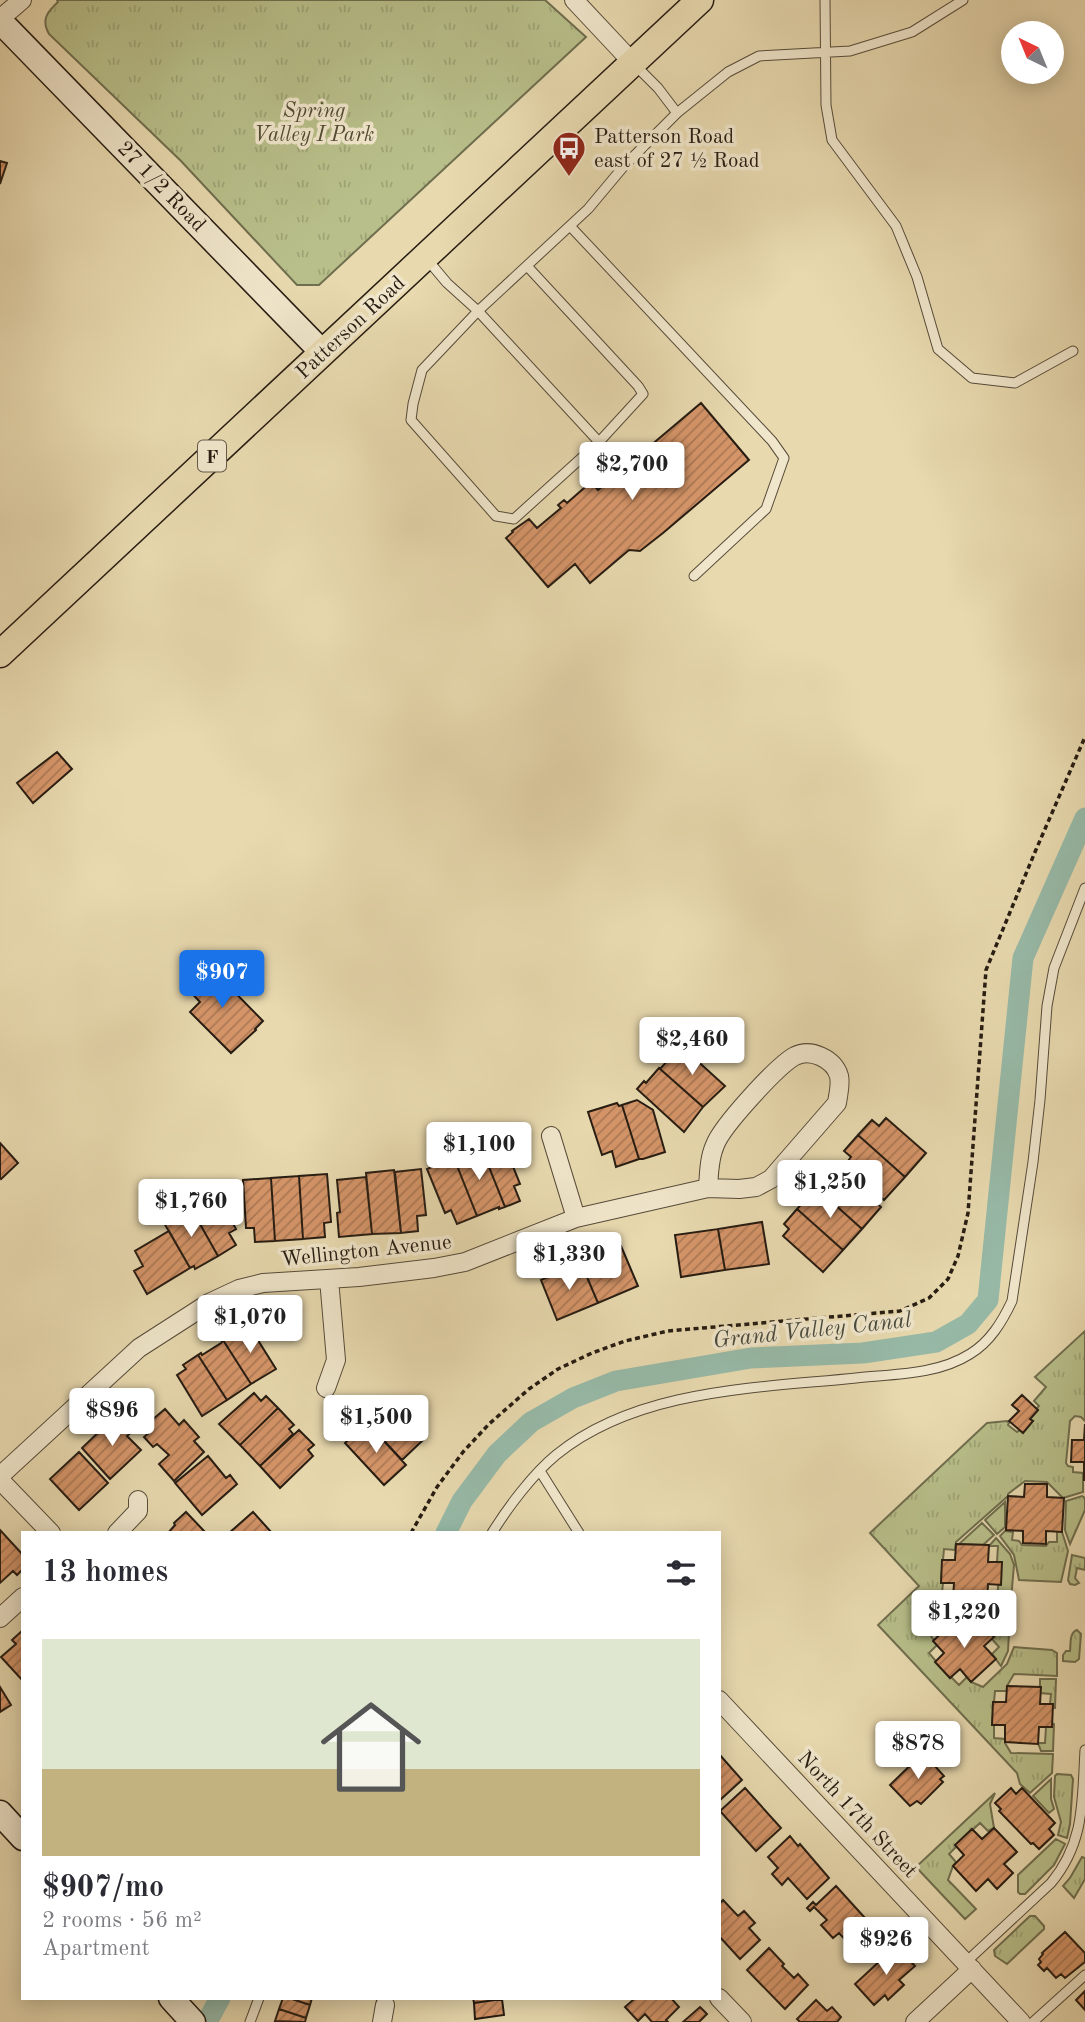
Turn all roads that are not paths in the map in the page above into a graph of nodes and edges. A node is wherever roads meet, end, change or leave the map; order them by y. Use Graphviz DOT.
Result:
graph roads {
  1 [pos="22,0"];
  2 [pos="574,0"];
  3 [pos="700,0"];
  4 [pos="825,0"];
  5 [pos="963,0"];
  6 [pos="0,20"];
  7 [pos="824,52"];
  8 [pos="633,63"];
  9 [pos="677,113"];
  10 [pos="570,226"];
  11 [pos="425,257"];
  12 [pos="527,266"];
  13 [pos="478,311"];
  14 [pos="1073,351"];
  15 [pos="322,352"];
  16 [pos="599,442"];
  17 [pos="694,576"];
  18 [pos="0,654"];
  19 [pos="1085,888"];
  20 [pos="551,1136"];
  21 [pos="708,1188"];
  22 [pos="576,1218"];
  23 [pos="330,1279"];
  24 [pos="326,1388"];
  25 [pos="540,1471"];
  26 [pos="0,1478"];
  27 [pos="138,1500"];
  28 [pos="49,1531"];
  29 [pos="119,1531"];
  30 [pos="494,1531"];
  31 [pos="578,1531"];
  32 [pos="21,1599"];
  33 [pos="0,1618"];
  34 [pos="721,1702"];
  35 [pos="1085,1750"];
  36 [pos="0,1813"];
  37 [pos="21,1836"];
  38 [pos="969,1965"];
  39 [pos="1085,1975"];
  40 [pos="259,2000"];
  41 [pos="721,2000"];
  42 [pos="250,2022"];
  43 [pos="742,2022"];
  44 [pos="915,2022"];
  45 [pos="1021,2022"];
  46 [pos="1033,2022"];
  1 -- 6 [label="street"];
  2 -- 8 [label="street"];
  3 -- 8 [label="main road, Patterson Road / F"];
  4 -- 7 [label="lane"];
  5 -- 7 [label="lane"];
  6 -- 15 [label="main road, 27 1/2 Road"];
  7 -- 9 [label="lane"];
  7 -- 14 [label="lane"];
  8 -- 9 [label="lane"];
  8 -- 11 [label="main road, Patterson Road / F"];
  9 -- 10 [label="lane"];
  10 -- 12 [label="lane"];
  10 -- 17 [label="lane"];
  11 -- 13 [label="lane"];
  11 -- 15 [label="main road, Patterson Road / F"];
  12 -- 13 [label="lane"];
  12 -- 16 [label="lane"];
  13 -- 16 [label="lane"];
  13 -- 16 [label="lane"];
  15 -- 18 [label="main road, Patterson Road / F"];
  19 -- 25 [label="lane"];
  20 -- 22 [label="street"];
  21 -- 21 [label="street, Wellington Avenue"];
  21 -- 22 [label="street, Wellington Avenue"];
  22 -- 23 [label="street, Wellington Avenue"];
  23 -- 24 [label="street"];
  23 -- 26 [label="street, Wellington Avenue"];
  25 -- 30 [label="lane"];
  25 -- 31 [label="lane"];
  26 -- 28 [label="street"];
  27 -- 29 [label="street"];
  32 -- 33 [label="street"];
  34 -- 38 [label="street, North 17th Street"];
  35 -- 38 [label="lane"];
  36 -- 37 [label="main road"];
  38 -- 44 [label="street"];
  38 -- 45 [label="street, North 17th Street"];
  39 -- 46 [label="lane"];
  40 -- 42 [label="lane"];
  41 -- 43 [label="street"];
}
